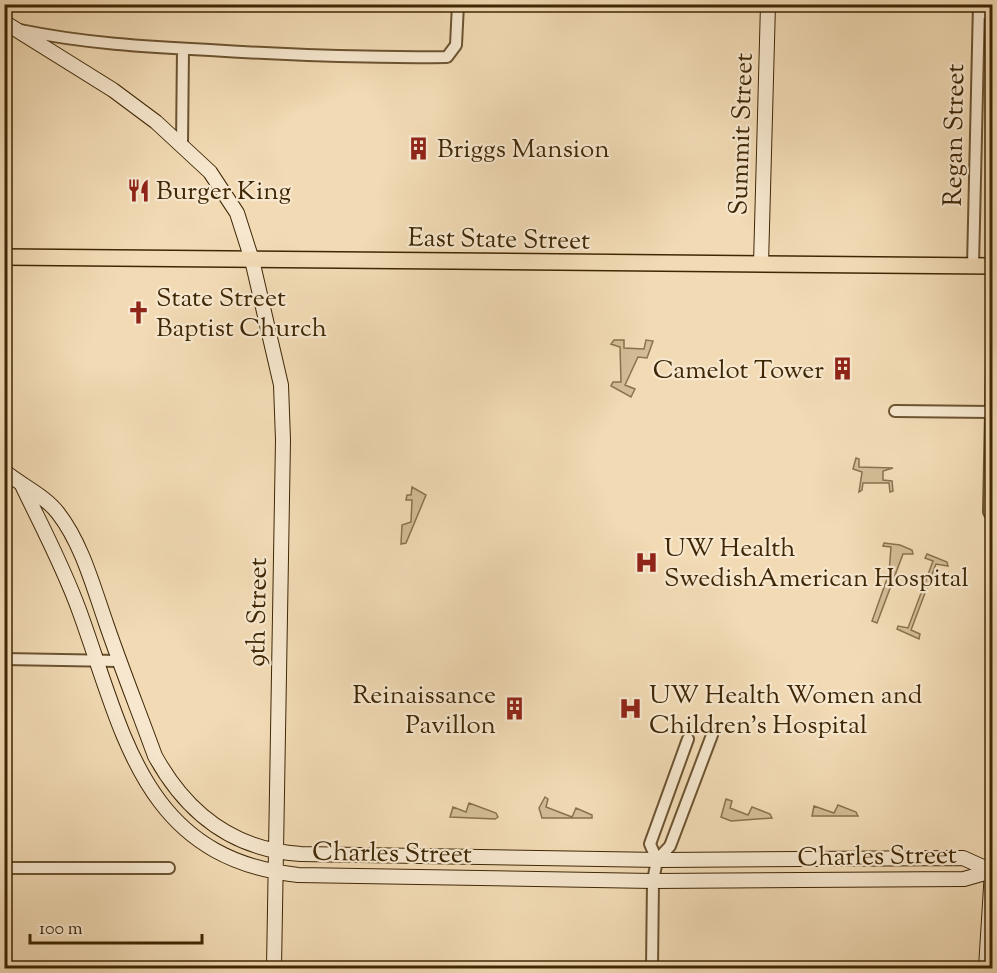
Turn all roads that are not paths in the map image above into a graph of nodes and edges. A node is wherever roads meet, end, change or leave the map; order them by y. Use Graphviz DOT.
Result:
graph roads {
  1 [pos="458,4"];
  2 [pos="768,4"];
  3 [pos="979,9"];
  4 [pos="993,13"];
  5 [pos="11,26"];
  6 [pos="183,49"];
  7 [pos="182,144"];
  8 [pos="4,257"];
  9 [pos="252,260"];
  10 [pos="760,264"];
  11 [pos="973,266"];
  12 [pos="993,266"];
  13 [pos="993,361"];
  14 [pos="894,411"];
  15 [pos="992,412"];
  16 [pos="4,471"];
  17 [pos="22,485"];
  18 [pos="993,516"];
  19 [pos="4,660"];
  20 [pos="96,661"];
  21 [pos="120,661"];
  22 [pos="712,735"];
  23 [pos="688,739"];
  24 [pos="277,852"];
  25 [pos="657,860"];
  26 [pos="169,867"];
  27 [pos="4,868"];
  28 [pos="992,871"];
  29 [pos="276,872"];
  30 [pos="653,881"];
  31 [pos="274,969"];
  32 [pos="652,969"];
  33 [pos="986,969"];
  1 -- 6 [label="street"];
  2 -- 10 [label="main road, Summit Street"];
  3 -- 4 [label="street"];
  3 -- 11 [label="street, Regan Street"];
  5 -- 6 [label="street"];
  5 -- 7 [label="main road, 9th Street"];
  6 -- 7 [label="street"];
  7 -- 9 [label="main road, 9th Street"];
  8 -- 9 [label="main road, East State Street"];
  9 -- 10 [label="main road, East State Street"];
  9 -- 24 [label="main road, 9th Street"];
  10 -- 11 [label="main road, East State Street"];
  11 -- 12 [label="main road, East State Street"];
  13 -- 15 [label="street"];
  14 -- 15 [label="street"];
  15 -- 18 [label="street"];
  16 -- 17 [label="main road, Charles Street"];
  17 -- 20 [label="main road, Charles Street"];
  17 -- 21 [label="main road, Charles Street"];
  19 -- 20 [label="street"];
  20 -- 21 [label="street"];
  20 -- 29 [label="main road, Charles Street"];
  21 -- 24 [label="main road, Charles Street"];
  22 -- 25 [label="street"];
  23 -- 25 [label="street"];
  24 -- 25 [label="main road, Charles Street"];
  24 -- 29 [label="main road, 9th Street"];
  25 -- 28 [label="main road, Charles Street"];
  25 -- 30 [label="street"];
  26 -- 27 [label="street"];
  28 -- 30 [label="main road, Charles Street"];
  28 -- 33 [label="main road"];
  29 -- 30 [label="main road, Charles Street"];
  29 -- 31 [label="main road, 9th Street"];
  30 -- 32 [label="street"];
}
